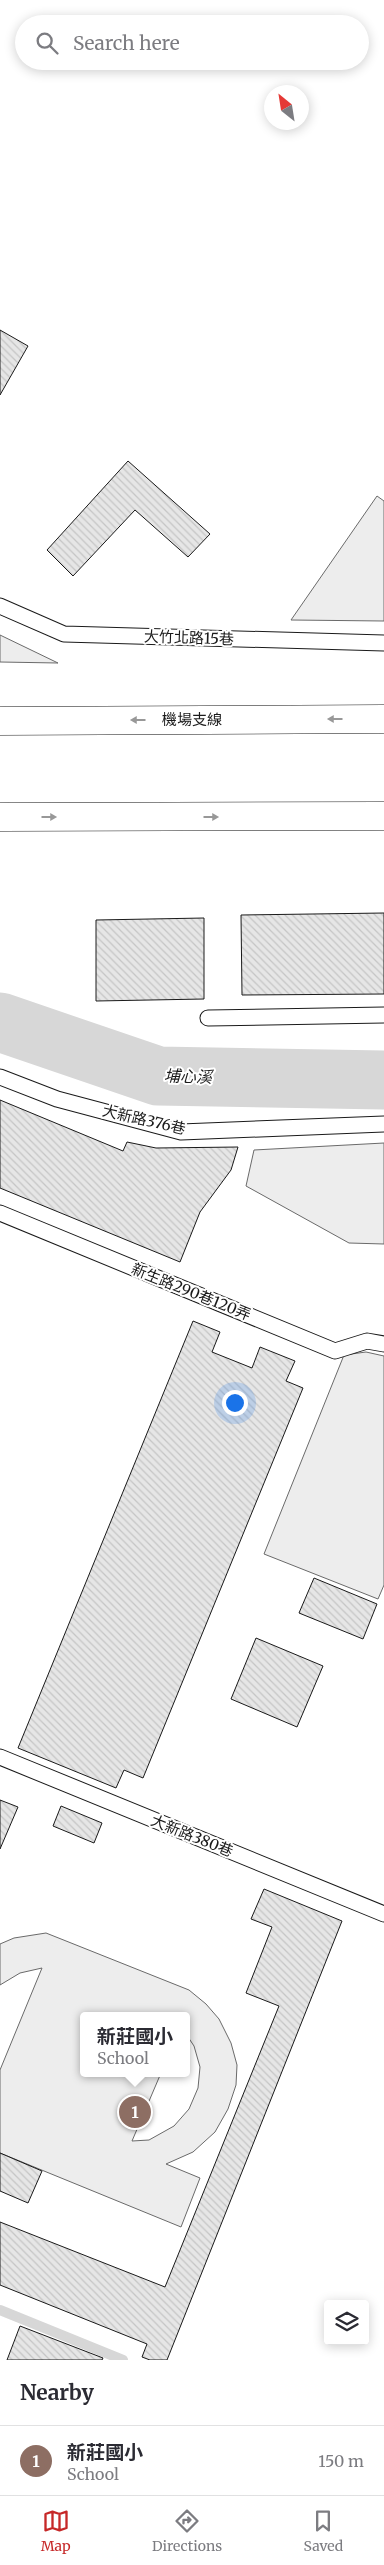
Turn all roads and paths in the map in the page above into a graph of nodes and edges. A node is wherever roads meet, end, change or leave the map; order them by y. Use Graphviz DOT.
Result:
graph roads {
  1 [pos="0,606"];
  2 [pos="384,643"];
  3 [pos="384,719"];
  4 [pos="0,721"];
  5 [pos="384,816"];
  6 [pos="0,817"];
  7 [pos="384,1015"];
  8 [pos="208,1018"];
  9 [pos="0,1077"];
  10 [pos="384,1124"];
  11 [pos="0,1213"];
  12 [pos="384,1344"];
  13 [pos="0,1757"];
  14 [pos="384,1914"];
  1 -- 2 [label="lane, 大竹北路15巷"];
  3 -- 4 [label="highway, 機場支線, one-way"];
  6 -- 5 [label="highway, one-way"];
  7 -- 8 [label="lane"];
  9 -- 10 [label="lane, 大新路376巷"];
  11 -- 12 [label="lane, 新生路290巷120弄"];
  13 -- 14 [label="lane, 大新路380巷"];
}
